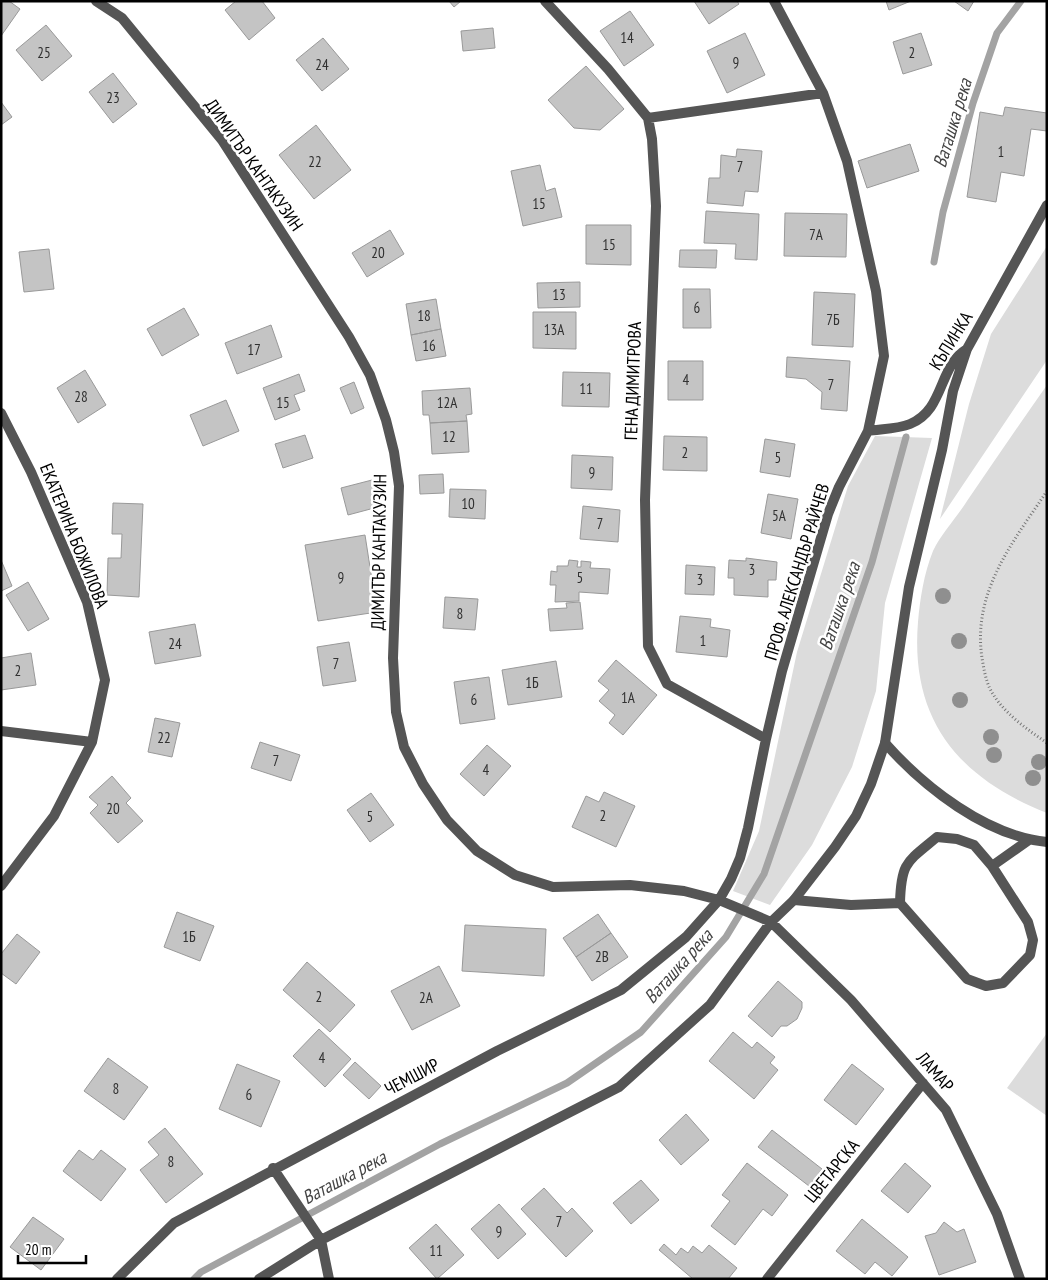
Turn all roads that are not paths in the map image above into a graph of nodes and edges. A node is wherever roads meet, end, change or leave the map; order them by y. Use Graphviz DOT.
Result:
graph roads {
  1 [pos="96,1"];
  2 [pos="545,1"];
  3 [pos="774,1"];
  4 [pos="823,93"];
  5 [pos="648,118"];
  6 [pos="1047,205"];
  7 [pos="967,350"];
  8 [pos="1,413"];
  9 [pos="868,431"];
  10 [pos="1,731"];
  11 [pos="766,739"];
  12 [pos="92,742"];
  13 [pos="885,743"];
  14 [pos="1029,840"];
  15 [pos="1047,842"];
  16 [pos="992,866"];
  17 [pos="1,886"];
  18 [pos="719,900"];
  19 [pos="794,900"];
  20 [pos="900,903"];
  21 [pos="758,916"];
  22 [pos="771,922"];
  23 [pos="924,1083"];
  24 [pos="273,1168"];
  25 [pos="321,1240"];
  26 [pos="117,1279"];
  27 [pos="259,1279"];
  28 [pos="329,1279"];
  29 [pos="767,1279"];
  30 [pos="1020,1279"];
  1 -- 18 [label="street, ДИМИТЪР КАНТАКУЗИН"];
  2 -- 5 [label="street, ГЕНА ДИМИТРОВА"];
  3 -- 4 [label="street, ПРОФ. АЛЕКСАНДЪР РАЙЧЕВ"];
  4 -- 5 [label="street"];
  4 -- 9 [label="street, ПРОФ. АЛЕКСАНДЪР РАЙЧЕВ"];
  5 -- 11 [label="street, ГЕНА ДИМИТРОВА"];
  6 -- 7 [label="street, КЪПИНКА"];
  7 -- 9 [label="street, КЪПИНКА"];
  7 -- 13 [label="street"];
  8 -- 12 [label="street, ЕКАТЕРИНА БОЖИЛОВА"];
  9 -- 11 [label="street, ПРОФ. АЛЕКСАНДЪР РАЙЧЕВ"];
  10 -- 12 [label="street"];
  11 -- 18 [label="street, ПРОФ. АЛЕКСАНДЪР РАЙЧЕВ"];
  12 -- 17 [label="street, ЕКАТЕРИНА БОЖИЛОВА"];
  13 -- 14 [label="street"];
  13 -- 19 [label="street"];
  14 -- 15 [label="street"];
  14 -- 16 [label="street"];
  16 -- 20 [label="street"];
  16 -- 20 [label="street"];
  18 -- 21 [label="street, ДИМИТЪР КАНТАКУЗИН"];
  18 -- 24 [label="street, ЧЕМШИР"];
  19 -- 20 [label="street"];
  19 -- 22 [label="street"];
  21 -- 22 [label="street, ЛАМАР"];
  22 -- 23 [label="street, ЛАМАР"];
  22 -- 25 [label="street"];
  23 -- 29 [label="street, ЦВЕТАРСКА"];
  23 -- 30 [label="street, ЛАМАР"];
  24 -- 25 [label="street"];
  24 -- 26 [label="street, ЧЕМШИР"];
  25 -- 27 [label="street"];
  25 -- 28 [label="street"];
}
